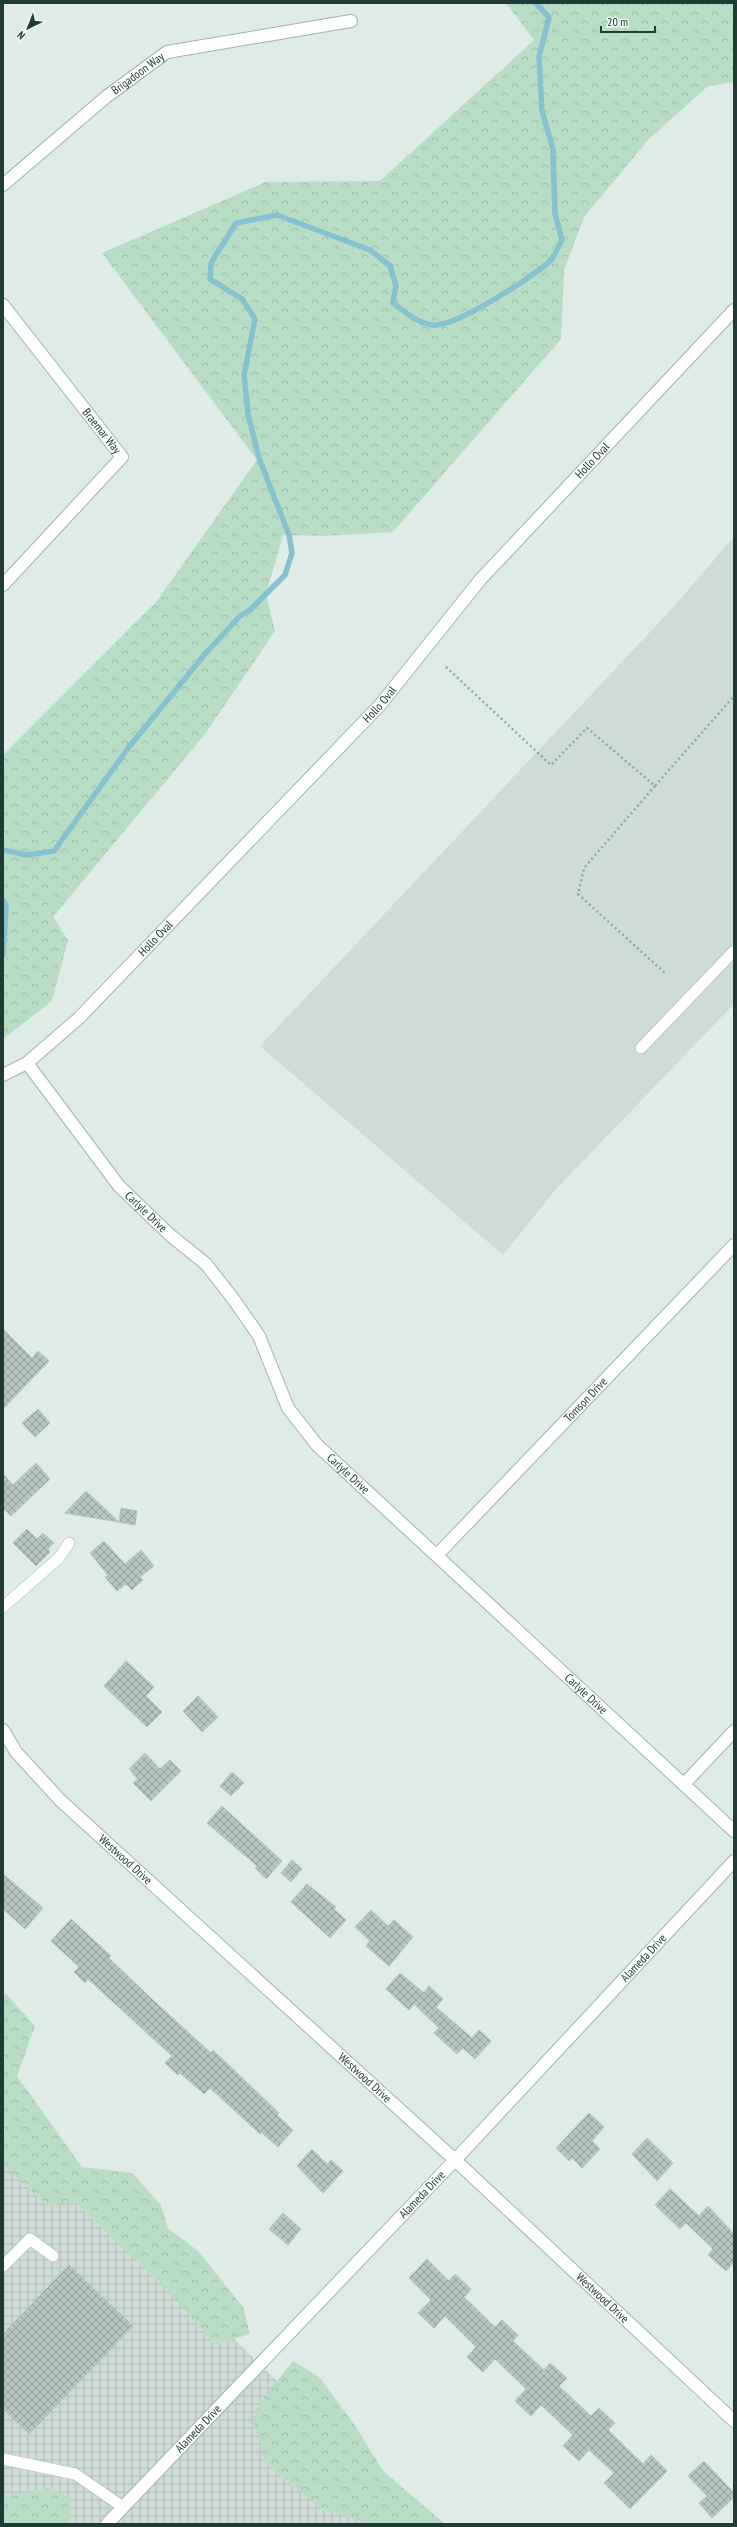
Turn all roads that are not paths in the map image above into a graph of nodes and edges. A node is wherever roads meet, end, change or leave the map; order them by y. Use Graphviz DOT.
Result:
graph roads {
  1 [pos="351,21"];
  2 [pos="3,185"];
  3 [pos="3,305"];
  4 [pos="734,310"];
  5 [pos="3,585"];
  6 [pos="734,951"];
  7 [pos="641,1048"];
  8 [pos="27,1063"];
  9 [pos="3,1075"];
  10 [pos="734,1245"];
  11 [pos="69,1543"];
  12 [pos="437,1554"];
  13 [pos="3,1607"];
  14 [pos="3,1730"];
  15 [pos="734,1731"];
  16 [pos="684,1784"];
  17 [pos="734,1831"];
  18 [pos="734,1861"];
  19 [pos="455,2160"];
  20 [pos="53,2256"];
  21 [pos="3,2266"];
  22 [pos="734,2421"];
  23 [pos="3,2459"];
  24 [pos="123,2507"];
  25 [pos="107,2524"];
  1 -- 2 [label="street, Brigadoon Way"];
  3 -- 5 [label="street, Braemar Way"];
  4 -- 8 [label="street, Hollo Oval"];
  6 -- 7 [label="lane"];
  8 -- 9 [label="street, Hollo Oval"];
  8 -- 12 [label="street, Carlyle Drive"];
  10 -- 12 [label="street, Tomson Drive"];
  11 -- 13 [label="lane"];
  12 -- 16 [label="street, Carlyle Drive"];
  14 -- 19 [label="street, Westwood Drive"];
  15 -- 16 [label="street"];
  16 -- 17 [label="street, Carlyle Drive"];
  18 -- 19 [label="street, Alameda Drive"];
  19 -- 22 [label="street, Westwood Drive"];
  19 -- 24 [label="street, Alameda Drive"];
  20 -- 21 [label="lane"];
  23 -- 24 [label="lane"];
  24 -- 25 [label="street, Alameda Drive"];
}
